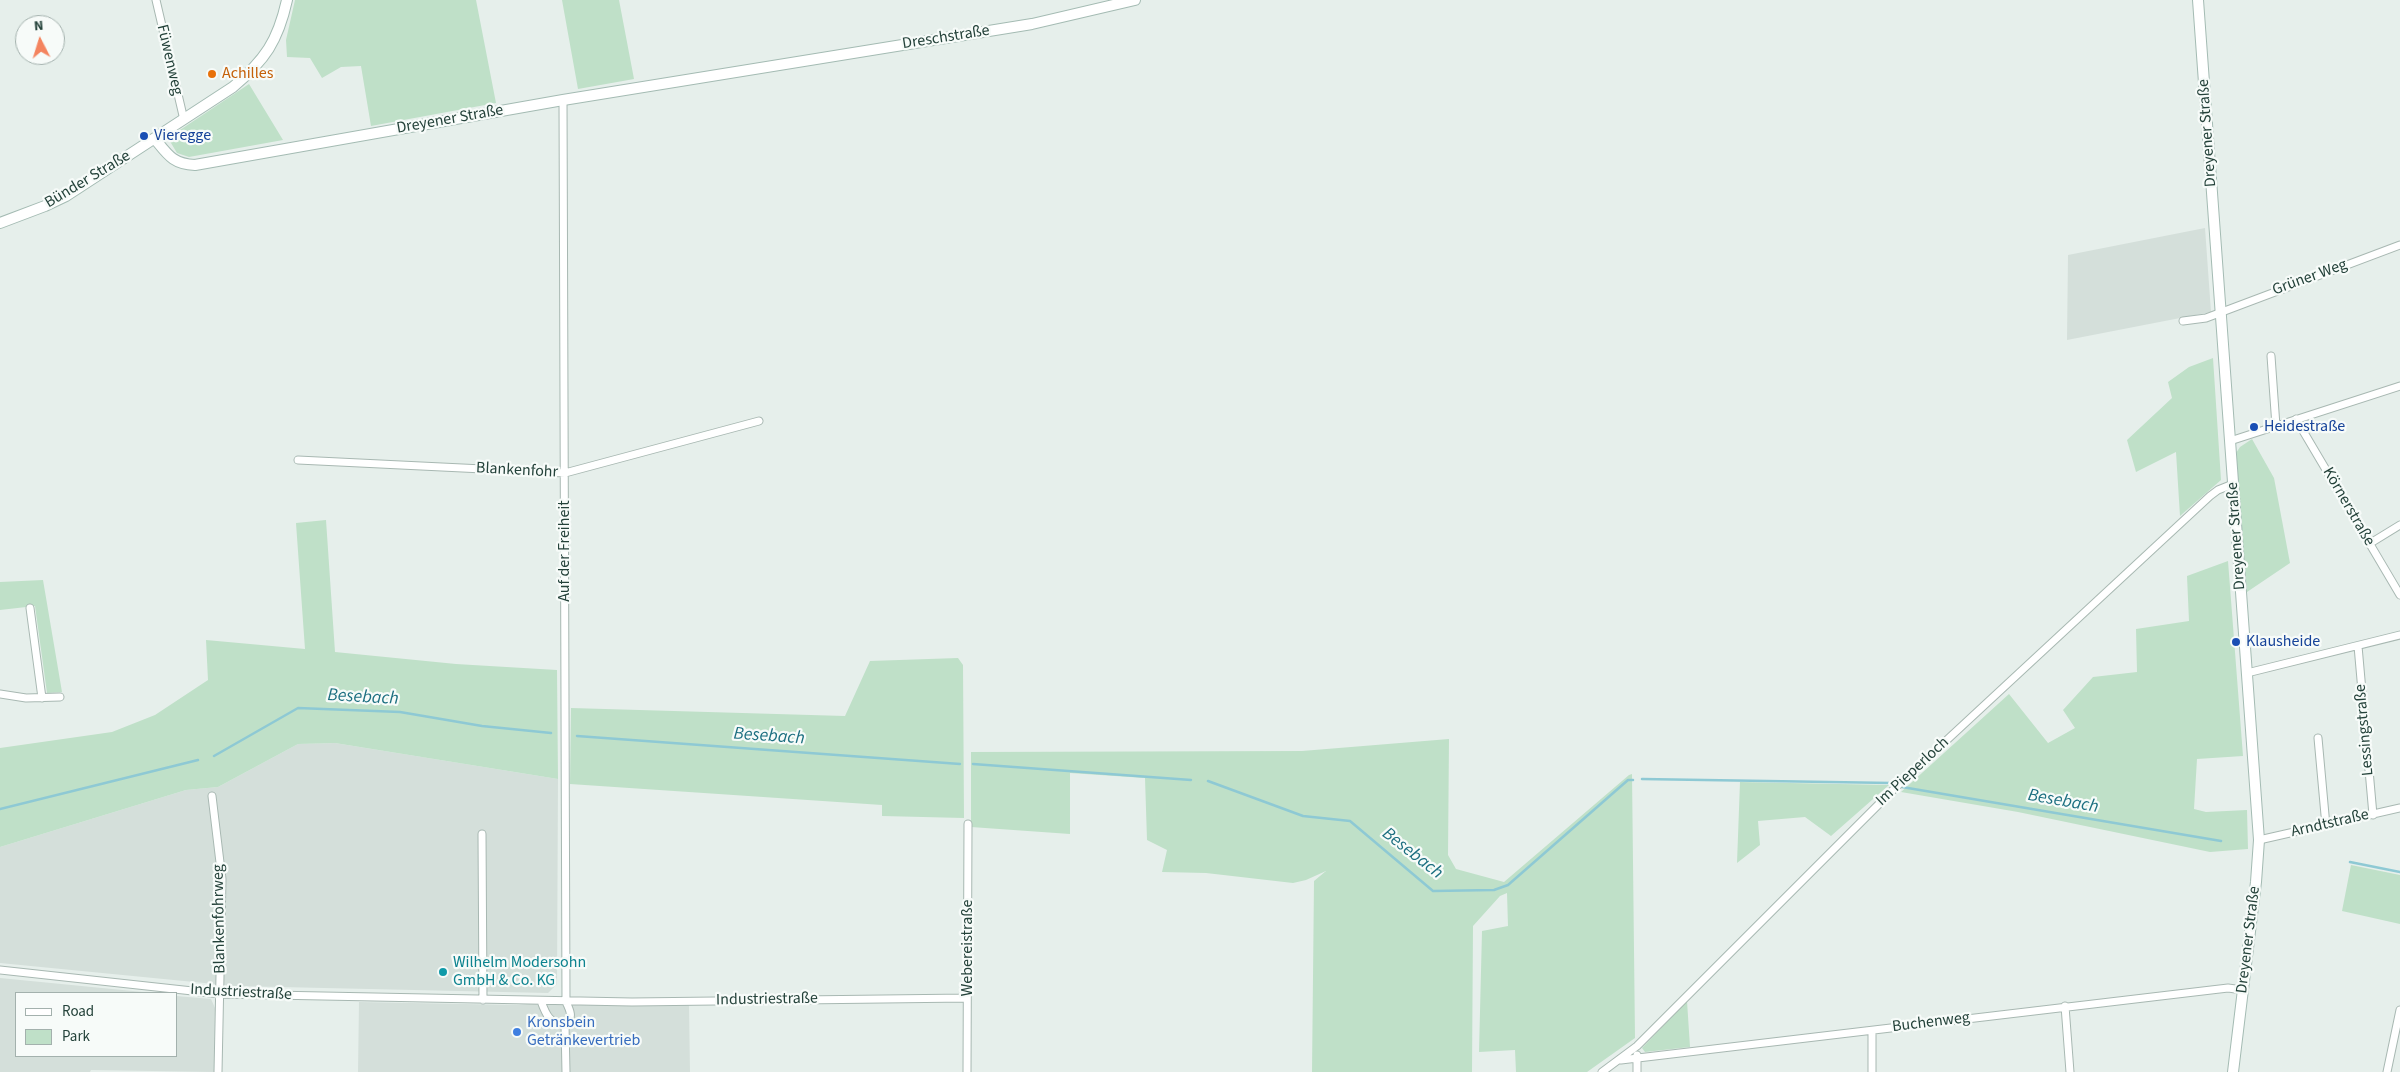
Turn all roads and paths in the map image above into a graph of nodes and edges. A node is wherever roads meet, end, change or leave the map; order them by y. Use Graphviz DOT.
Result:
graph roads {
  1 [pos="156,0"];
  2 [pos="286,0"];
  3 [pos="1135,0"];
  4 [pos="2198,0"];
  5 [pos="755,68"];
  6 [pos="563,100"];
  7 [pos="184,120"];
  8 [pos="155,139"];
  9 [pos="0,223"];
  10 [pos="2400,245"];
  11 [pos="2220,311"];
  12 [pos="2183,321"];
  13 [pos="2271,356"];
  14 [pos="2400,386"];
  15 [pos="2296,419"];
  16 [pos="759,421"];
  17 [pos="2276,426"];
  18 [pos="2230,441"];
  19 [pos="298,460"];
  20 [pos="565,473"];
  21 [pos="2233,484"];
  22 [pos="2400,525"];
  23 [pos="2369,544"];
  24 [pos="2400,595"];
  25 [pos="30,608"];
  26 [pos="2400,636"];
  27 [pos="2358,646"];
  28 [pos="2247,673"];
  29 [pos="0,694"];
  30 [pos="60,697"];
  31 [pos="42,698"];
  32 [pos="2318,738"];
  33 [pos="212,796"];
  34 [pos="2400,808"];
  35 [pos="2373,815"];
  36 [pos="968,824"];
  37 [pos="2326,826"];
  38 [pos="482,834"];
  39 [pos="2259,840"];
  40 [pos="0,970"];
  41 [pos="2244,990"];
  42 [pos="220,994"];
  43 [pos="968,998"];
  44 [pos="483,1000"];
  45 [pos="541,1001"];
  46 [pos="566,1002"];
  47 [pos="2065,1006"];
  48 [pos="2400,1010"];
  49 [pos="565,1025"];
  50 [pos="1872,1031"];
  51 [pos="1637,1046"];
  52 [pos="1637,1058"];
  53 [pos="1619,1060"];
  54 [pos="218,1072"];
  55 [pos="566,1072"];
  56 [pos="967,1072"];
  57 [pos="1602,1072"];
  58 [pos="1637,1072"];
  59 [pos="1872,1072"];
  60 [pos="2070,1072"];
  61 [pos="2233,1072"];
  62 [pos="2387,1072"];
  1 -- 7 [label="street, Füwenweg"];
  2 -- 7 [label="street, Bünder Straße"];
  3 -- 5 [label="street, Dreschstraße"];
  4 -- 11 [label="street, Dreyener Straße"];
  5 -- 6 [label="street, Dreyener Straße"];
  6 -- 8 [label="street, Dreyener Straße"];
  6 -- 20 [label="street, Auf der Freiheit"];
  7 -- 8 [label="street, Bünder Straße"];
  8 -- 9 [label="street, Bünder Straße"];
  10 -- 11 [label="street, Grüner Weg"];
  11 -- 12 [label="street, Grüner Weg"];
  11 -- 18 [label="street, Dreyener Straße"];
  13 -- 17 [label="street"];
  14 -- 15 [label="street"];
  15 -- 17 [label="street"];
  15 -- 23 [label="street, Körnerstraße"];
  16 -- 20 [label="street, Blankenfohr"];
  17 -- 18 [label="street"];
  18 -- 21 [label="street, Dreyener Straße"];
  19 -- 20 [label="street, Blankenfohr"];
  20 -- 46 [label="street, Auf der Freiheit"];
  21 -- 28 [label="street, Dreyener Straße"];
  21 -- 51 [label="street, Im Pieperloch"];
  22 -- 23 [label="street"];
  23 -- 24 [label="street, Körnerstraße"];
  25 -- 31 [label="street"];
  26 -- 27 [label="street"];
  27 -- 28 [label="street"];
  27 -- 35 [label="street, Lessingstraße"];
  28 -- 39 [label="street, Dreyener Straße"];
  29 -- 31 [label="street"];
  30 -- 31 [label="street"];
  32 -- 37 [label="street"];
  33 -- 42 [label="street, Blankenfohrweg"];
  34 -- 35 [label="street, Arndtstraße"];
  35 -- 37 [label="street, Arndtstraße"];
  36 -- 43 [label="street, Webereistraße"];
  37 -- 39 [label="street, Arndtstraße"];
  38 -- 44 [label="street"];
  39 -- 41 [label="street, Dreyener Straße"];
  40 -- 42 [label="street, Industriestraße"];
  41 -- 47 [label="street, Buchenweg"];
  41 -- 61 [label="street, Dreyener Straße"];
  42 -- 44 [label="street, Industriestraße"];
  42 -- 54 [label="street, Blankenfohrweg"];
  43 -- 46 [label="street, Industriestraße"];
  43 -- 56 [label="street, Webereistraße"];
  44 -- 45 [label="street, Industriestraße"];
  45 -- 46 [label="street, Industriestraße"];
  45 -- 49 [label="street"];
  46 -- 49 [label="street"];
  47 -- 50 [label="street, Buchenweg"];
  47 -- 60 [label="street"];
  48 -- 62 [label="street"];
  49 -- 55 [label="street"];
  50 -- 52 [label="street, Buchenweg"];
  50 -- 59 [label="street"];
  51 -- 52 [label="street"];
  51 -- 53 [label="street, Im Pieperloch"];
  52 -- 53 [label="street, Buchenweg"];
  52 -- 58 [label="street"];
  53 -- 57 [label="street, Im Pieperloch"];
}
